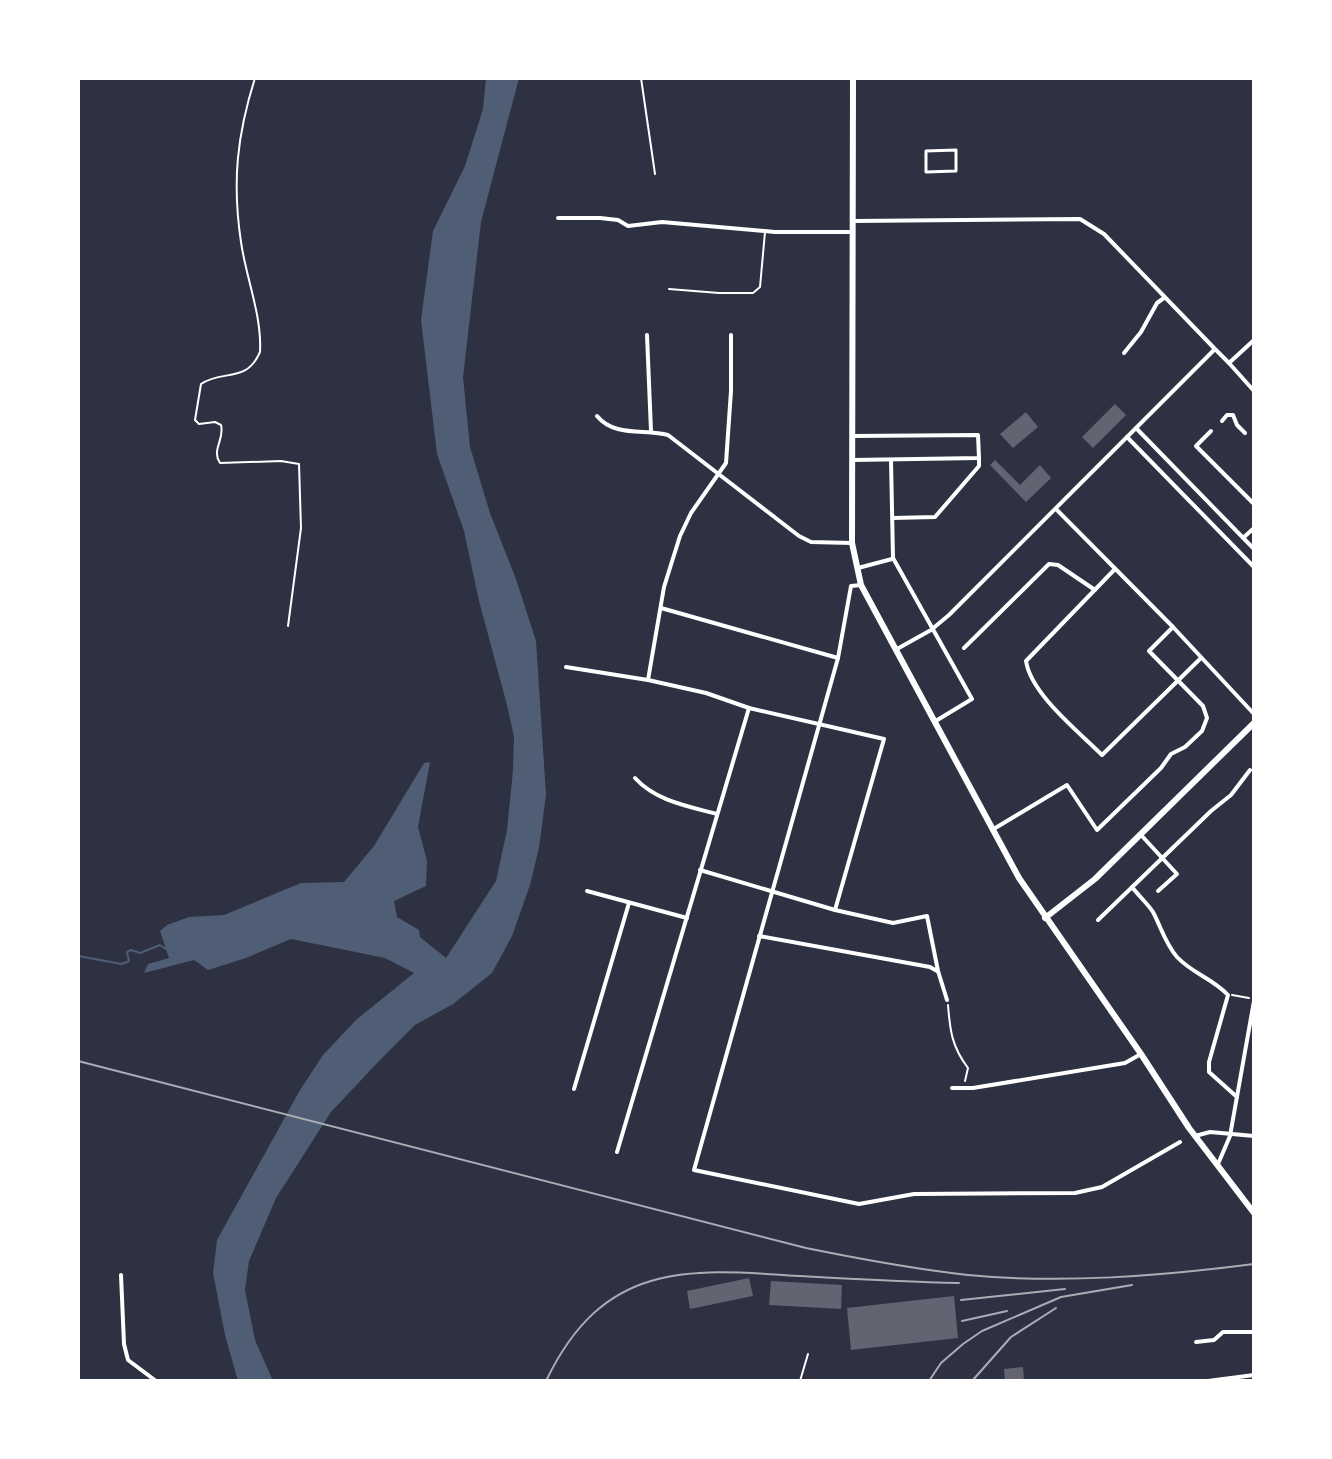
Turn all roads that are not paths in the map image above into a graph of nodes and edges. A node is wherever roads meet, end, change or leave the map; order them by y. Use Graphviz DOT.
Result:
graph roads {
  1 [pos="641,78"];
  2 [pos="853,78"];
  3 [pos="926,151"];
  4 [pos="655,174"];
  5 [pos="558,218"];
  6 [pos="853,221"];
  7 [pos="766,231"];
  8 [pos="853,232"];
  9 [pos="669,289"];
  10 [pos="1164,298"];
  11 [pos="647,335"];
  12 [pos="731,335"];
  13 [pos="1254,340"];
  14 [pos="1215,349"];
  15 [pos="1124,353"];
  16 [pos="1229,363"];
  17 [pos="1254,391"];
  18 [pos="597,416"];
  19 [pos="1222,421"];
  20 [pos="1136,428"];
  21 [pos="651,431"];
  22 [pos="1211,431"];
  23 [pos="1245,433"];
  24 [pos="852,436"];
  25 [pos="1127,437"];
  26 [pos="979,458"];
  27 [pos="852,460"];
  28 [pos="891,460"];
  29 [pos="720,474"];
  30 [pos="1254,504"];
  31 [pos="1056,509"];
  32 [pos="892,519"];
  33 [pos="1254,528"];
  34 [pos="1243,538"];
  35 [pos="852,543"];
  36 [pos="1254,549"];
  37 [pos="893,558"];
  38 [pos="1254,567"];
  39 [pos="856,569"];
  40 [pos="1115,569"];
  41 [pos="861,585"];
  42 [pos="1095,590"];
  43 [pos="661,608"];
  44 [pos="1173,627"];
  45 [pos="931,630"];
  46 [pos="964,648"];
  47 [pos="895,650"];
  48 [pos="838,658"];
  49 [pos="1201,658"];
  50 [pos="566,667"];
  51 [pos="648,680"];
  52 [pos="1178,680"];
  53 [pos="749,708"];
  54 [pos="1254,714"];
  55 [pos="933,722"];
  56 [pos="1254,723"];
  57 [pos="817,724"];
  58 [pos="1250,770"];
  59 [pos="635,778"];
  60 [pos="717,814"];
  61 [pos="991,830"];
  62 [pos="1141,835"];
  63 [pos="1163,858"];
  64 [pos="700,870"];
  65 [pos="1132,887"];
  66 [pos="771,890"];
  67 [pos="587,891"];
  68 [pos="1158,891"];
  69 [pos="629,903"];
  70 [pos="835,910"];
  71 [pos="687,918"];
  72 [pos="1045,918"];
  73 [pos="1098,920"];
  74 [pos="759,936"];
  75 [pos="938,971"];
  76 [pos="947,1000"];
  77 [pos="1254,1000"];
  78 [pos="1141,1054"];
  79 [pos="952,1088"];
  80 [pos="574,1089"];
  81 [pos="1237,1097"];
  82 [pos="1195,1136"];
  83 [pos="1230,1136"];
  84 [pos="1254,1136"];
  85 [pos="1180,1142"];
  86 [pos="617,1152"];
  87 [pos="1216,1166"];
  88 [pos="1254,1213"];
  89 [pos="121,1275"];
  90 [pos="1254,1332"];
  91 [pos="1196,1342"];
  92 [pos="808,1354"];
  93 [pos="1254,1375"];
  94 [pos="156,1381"];
  95 [pos="800,1381"];
  96 [pos="1208,1381"];
  1 -- 4 [label="lane"];
  2 -- 6 [label="main road"];
  3 -- 3 [label="street"];
  5 -- 7 [label="street"];
  6 -- 8 [label="main road"];
  6 -- 10 [label="street"];
  7 -- 8 [label="street"];
  7 -- 9 [label="lane"];
  8 -- 24 [label="main road"];
  10 -- 14 [label="street"];
  10 -- 15 [label="street"];
  11 -- 21 [label="street"];
  12 -- 29 [label="street"];
  13 -- 16 [label="street"];
  14 -- 16 [label="street"];
  14 -- 20 [label="street"];
  16 -- 17 [label="street"];
  18 -- 21 [label="street"];
  19 -- 23 [label="street"];
  20 -- 25 [label="street"];
  20 -- 34 [label="street"];
  21 -- 29 [label="street"];
  22 -- 30 [label="street"];
  24 -- 26 [label="street"];
  24 -- 27 [label="main road"];
  25 -- 31 [label="street"];
  25 -- 38 [label="street"];
  26 -- 28 [label="street"];
  26 -- 32 [label="street"];
  27 -- 28 [label="street"];
  27 -- 35 [label="main road"];
  28 -- 32 [label="street"];
  29 -- 35 [label="street"];
  29 -- 43 [label="street"];
  31 -- 40 [label="street"];
  31 -- 45 [label="street"];
  32 -- 37 [label="street"];
  33 -- 34 [label="street"];
  34 -- 36 [label="street"];
  35 -- 39 [label="main road"];
  37 -- 39 [label="street"];
  37 -- 45 [label="street"];
  39 -- 41 [label="main road"];
  40 -- 42 [label="street"];
  40 -- 44 [label="street"];
  41 -- 47 [label="main road"];
  41 -- 48 [label="street"];
  42 -- 46 [label="street"];
  42 -- 52 [label="street"];
  43 -- 48 [label="street"];
  43 -- 51 [label="street"];
  44 -- 49 [label="street"];
  44 -- 52 [label="street"];
  45 -- 47 [label="street"];
  45 -- 55 [label="street"];
  47 -- 55 [label="main road"];
  48 -- 57 [label="street"];
  49 -- 52 [label="street"];
  49 -- 54 [label="street"];
  50 -- 51 [label="street"];
  51 -- 53 [label="street"];
  52 -- 61 [label="street"];
  53 -- 57 [label="street"];
  53 -- 60 [label="street"];
  55 -- 61 [label="main road"];
  56 -- 62 [label="main road"];
  57 -- 66 [label="street"];
  57 -- 70 [label="street"];
  58 -- 63 [label="street"];
  59 -- 60 [label="street"];
  60 -- 64 [label="street"];
  61 -- 72 [label="main road"];
  62 -- 63 [label="street"];
  62 -- 72 [label="main road"];
  63 -- 65 [label="street"];
  63 -- 68 [label="street"];
  64 -- 66 [label="street"];
  64 -- 71 [label="street"];
  65 -- 73 [label="street"];
  65 -- 81 [label="street"];
  66 -- 70 [label="street"];
  66 -- 74 [label="street"];
  67 -- 69 [label="street"];
  69 -- 71 [label="street"];
  69 -- 80 [label="street"];
  70 -- 75 [label="street"];
  71 -- 86 [label="street"];
  72 -- 78 [label="main road"];
  74 -- 75 [label="street"];
  74 -- 85 [label="street"];
  75 -- 76 [label="street"];
  77 -- 81 [label="street"];
  78 -- 79 [label="street"];
  78 -- 82 [label="main road"];
  81 -- 83 [label="street"];
  82 -- 83 [label="street"];
  82 -- 87 [label="main road"];
  83 -- 84 [label="street"];
  83 -- 87 [label="street"];
  87 -- 88 [label="main road"];
  89 -- 94 [label="street"];
  90 -- 91 [label="street"];
  92 -- 95 [label="lane"];
  93 -- 96 [label="street"];
}
